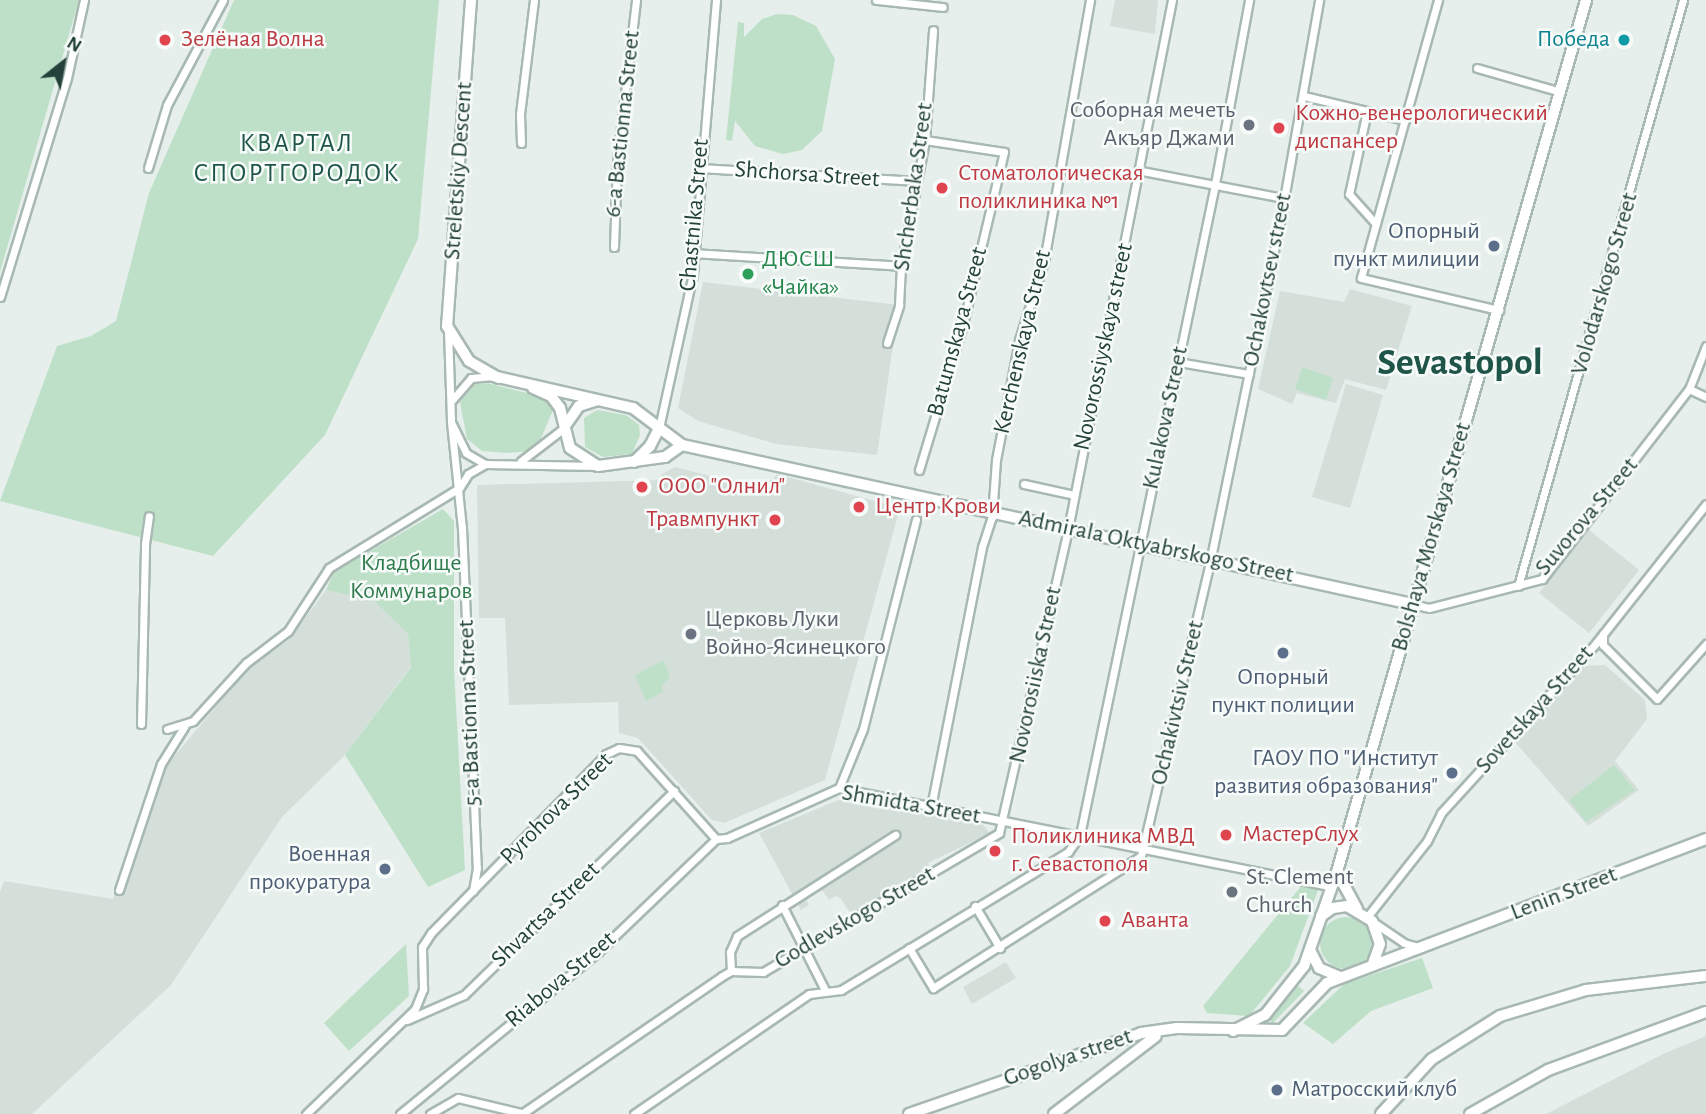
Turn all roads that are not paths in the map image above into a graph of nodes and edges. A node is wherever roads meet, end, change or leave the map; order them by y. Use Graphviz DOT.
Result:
graph roads {
  1 [pos="84,0"];
  2 [pos="223,0"];
  3 [pos="471,0"];
  4 [pos="534,0"];
  5 [pos="636,0"];
  6 [pos="716,0"];
  7 [pos="876,0"];
  8 [pos="1090,0"];
  9 [pos="1172,0"];
  10 [pos="1249,0"];
  11 [pos="1319,0"];
  12 [pos="1438,0"];
  13 [pos="1587,0"];
  14 [pos="1683,0"];
  15 [pos="943,7"];
  16 [pos="933,30"];
  17 [pos="1478,68"];
  18 [pos="1561,92"];
  19 [pos="1304,96"];
  20 [pos="1367,111"];
  21 [pos="1405,120"];
  22 [pos="925,140"];
  23 [pos="521,143"];
  24 [pos="148,168"];
  25 [pos="699,168"];
  26 [pos="1142,171"];
  27 [pos="915,181"];
  28 [pos="1216,184"];
  29 [pos="1284,198"];
  30 [pos="1376,224"];
  31 [pos="614,247"];
  32 [pos="691,253"];
  33 [pos="901,266"];
  34 [pos="0,297"];
  35 [pos="1499,310"];
  36 [pos="447,326"];
  37 [pos="887,343"];
  38 [pos="1706,346"];
  39 [pos="1178,362"];
  40 [pos="1249,374"];
  41 [pos="493,376"];
  42 [pos="1689,389"];
  43 [pos="1706,397"];
  44 [pos="605,400"];
  45 [pos="450,403"];
  46 [pos="452,422"];
  47 [pos="564,428"];
  48 [pos="659,428"];
  49 [pos="682,445"];
  50 [pos="518,462"];
  51 [pos="485,464"];
  52 [pos="597,466"];
  53 [pos="628,466"];
  54 [pos="919,470"];
  55 [pos="1024,484"];
  56 [pos="459,488"];
  57 [pos="1074,495"];
  58 [pos="1706,504"];
  59 [pos="993,512"];
  60 [pos="149,516"];
  61 [pos="916,520"];
  62 [pos="1068,529"];
  63 [pos="1140,543"];
  64 [pos="1210,558"];
  65 [pos="1518,586"];
  66 [pos="1412,604"];
  67 [pos="1603,633"];
  68 [pos="1706,643"];
  69 [pos="141,724"];
  70 [pos="184,727"];
  71 [pos="167,729"];
  72 [pos="839,788"];
  73 [pos="674,792"];
  74 [pos="931,807"];
  75 [pos="1006,821"];
  76 [pos="895,835"];
  77 [pos="1080,835"];
  78 [pos="716,839"];
  79 [pos="1706,839"];
  80 [pos="1143,847"];
  81 [pos="477,867"];
  82 [pos="496,871"];
  83 [pos="1337,872"];
  84 [pos="1329,886"];
  85 [pos="119,890"];
  86 [pos="471,895"];
  87 [pos="782,905"];
  88 [pos="975,906"];
  89 [pos="1357,910"];
  90 [pos="1318,918"];
  91 [pos="1369,919"];
  92 [pos="1310,946"];
  93 [pos="806,948"];
  94 [pos="909,948"];
  95 [pos="1000,948"];
  96 [pos="1422,948"];
  97 [pos="1371,967"];
  98 [pos="731,971"];
  99 [pos="1706,976"];
  100 [pos="1342,977"];
  101 [pos="825,990"];
  102 [pos="1706,1012"];
  103 [pos="407,1020"];
  104 [pos="1177,1028"];
  105 [pos="1233,1031"];
  106 [pos="306,1114"];
  107 [pos="400,1114"];
  108 [pos="430,1114"];
  109 [pos="524,1114"];
  110 [pos="634,1114"];
  111 [pos="909,1114"];
  112 [pos="1054,1114"];
  113 [pos="1381,1114"];
  114 [pos="1470,1114"];
  1 -- 34 [label="street"];
  2 -- 24 [label="street"];
  3 -- 36 [label="main road, Streletskiy Descent"];
  4 -- 23 [label="street"];
  5 -- 31 [label="street, 6-a Bastionna Street"];
  6 -- 25 [label="street, Chastnika Street"];
  7 -- 15 [label="street"];
  8 -- 59 [label="street, Kerchenskaya Street"];
  9 -- 26 [label="street, Novorossiyskaya street"];
  10 -- 28 [label="street, Kulakova Street"];
  11 -- 19 [label="street, Ochakovtsev street"];
  12 -- 21 [label="street"];
  13 -- 18 [label="main road, Bolshaya Morskaya Street"];
  14 -- 65 [label="street, Volodarskogo Street"];
  16 -- 22 [label="street, Shcherbaka Street"];
  17 -- 18 [label="street"];
  18 -- 35 [label="main road, Bolshaya Morskaya Street"];
  19 -- 20 [label="street"];
  19 -- 29 [label="street, Ochakovtsev street"];
  20 -- 21 [label="street"];
  20 -- 30 [label="street"];
  21 -- 30 [label="street"];
  22 -- 27 [label="street, Shcherbaka Street"];
  22 -- 54 [label="street, Batumskaya Street"];
  25 -- 27 [label="street, Shchorsa Street"];
  25 -- 32 [label="street, Chastnika Street"];
  26 -- 28 [label="street"];
  26 -- 57 [label="street, Novorossiyskaya street"];
  27 -- 33 [label="street, Shcherbaka Street"];
  28 -- 29 [label="street"];
  28 -- 39 [label="street, Kulakova Street"];
  29 -- 40 [label="street, Ochakovtsev street"];
  30 -- 35 [label="street"];
  32 -- 33 [label="street"];
  32 -- 48 [label="street, Chastnika Street"];
  33 -- 37 [label="street, Shcherbaka Street"];
  35 -- 66 [label="main road, Bolshaya Morskaya Street"];
  36 -- 41 [label="main road, Streletskiy Descent"];
  36 -- 45 [label="street"];
  38 -- 42 [label="street, Suvorova Street"];
  39 -- 40 [label="street"];
  39 -- 63 [label="street, Kulakova Street"];
  40 -- 64 [label="street, Ochakovtsev street"];
  41 -- 44 [label="main road"];
  41 -- 45 [label="street"];
  41 -- 47 [label="main road"];
  42 -- 43 [label="street"];
  42 -- 65 [label="street, Suvorova Street"];
  44 -- 47 [label="main road"];
  44 -- 48 [label="main road"];
  45 -- 46 [label="street"];
  46 -- 51 [label="street"];
  46 -- 56 [label="street, 5-a Bastionna Street"];
  47 -- 50 [label="street"];
  47 -- 52 [label="main road"];
  48 -- 49 [label="main road, Admirala Oktyabrskogo Street"];
  48 -- 53 [label="main road"];
  49 -- 53 [label="main road"];
  49 -- 59 [label="main road, Admirala Oktyabrskogo Street"];
  50 -- 51 [label="street"];
  50 -- 52 [label="street"];
  51 -- 56 [label="street"];
  52 -- 53 [label="main road"];
  55 -- 57 [label="street"];
  56 -- 70 [label="street"];
  56 -- 81 [label="street, 5-a Bastionna Street"];
  57 -- 62 [label="street, Novorossiyskaya street"];
  58 -- 67 [label="street, Sovetskaya Street"];
  59 -- 62 [label="main road, Admirala Oktyabrskogo Street"];
  59 -- 74 [label="street, Kerchenskaya Street"];
  60 -- 69 [label="street"];
  61 -- 72 [label="street"];
  62 -- 63 [label="main road, Admirala Oktyabrskogo Street"];
  62 -- 75 [label="street, Novorosiiska Street"];
  63 -- 64 [label="main road, Admirala Oktyabrskogo Street"];
  63 -- 77 [label="street, Kulakova Street"];
  64 -- 66 [label="main road, Admirala Oktyabrskogo Street"];
  64 -- 80 [label="street, Ochakivtsiv Street"];
  65 -- 66 [label="street, Suvorova Street"];
  66 -- 83 [label="main road, Bolshaya Morskaya Street"];
  67 -- 68 [label="street"];
  67 -- 91 [label="street, Sovetskaya Street"];
  70 -- 71 [label="street"];
  70 -- 85 [label="street"];
  72 -- 74 [label="street, Shmidta Street"];
  72 -- 78 [label="street, Shmidta Street"];
  73 -- 78 [label="street"];
  73 -- 82 [label="street, Pyrohova Street"];
  73 -- 103 [label="street, Shvartsa Street"];
  74 -- 75 [label="street, Shmidta Street"];
  75 -- 77 [label="street, Shmidta Street"];
  75 -- 93 [label="street, Godlevskogo Street"];
  76 -- 87 [label="street"];
  77 -- 80 [label="street, Shmidta Street"];
  77 -- 88 [label="street"];
  78 -- 107 [label="street, Riabova Street"];
  79 -- 96 [label="main road, Lenin Street"];
  80 -- 84 [label="street, Shmidta Street"];
  80 -- 95 [label="street"];
  81 -- 82 [label="street, Pyrohova Street"];
  81 -- 86 [label="street, 5-a Bastionna Street"];
  82 -- 86 [label="street, Pyrohova Street"];
  83 -- 84 [label="main road, Bolshaya Morskaya Street"];
  83 -- 89 [label="main road"];
  84 -- 90 [label="main road, Bolshaya Morskaya Street"];
  86 -- 103 [label="street, Pyrohova Street"];
  87 -- 93 [label="street"];
  87 -- 98 [label="street"];
  88 -- 94 [label="street"];
  88 -- 95 [label="street"];
  89 -- 90 [label="main road"];
  89 -- 91 [label="main road"];
  90 -- 92 [label="main road"];
  91 -- 96 [label="street"];
  91 -- 97 [label="main road"];
  92 -- 100 [label="main road"];
  92 -- 105 [label="main road"];
  93 -- 98 [label="street, Godlevskogo Street"];
  93 -- 101 [label="street"];
  94 -- 95 [label="street"];
  94 -- 101 [label="street"];
  96 -- 97 [label="main road, Lenin Street"];
  97 -- 100 [label="main road"];
  98 -- 109 [label="street"];
  99 -- 113 [label="main road"];
  100 -- 105 [label="main road, Gogolya street"];
  101 -- 110 [label="street"];
  102 -- 114 [label="main road"];
  103 -- 106 [label="street"];
  104 -- 105 [label="main road, Gogolya street"];
  104 -- 111 [label="main road, Gogolya street"];
  104 -- 112 [label="main road"];
  108 -- 109 [label="street"];
}
